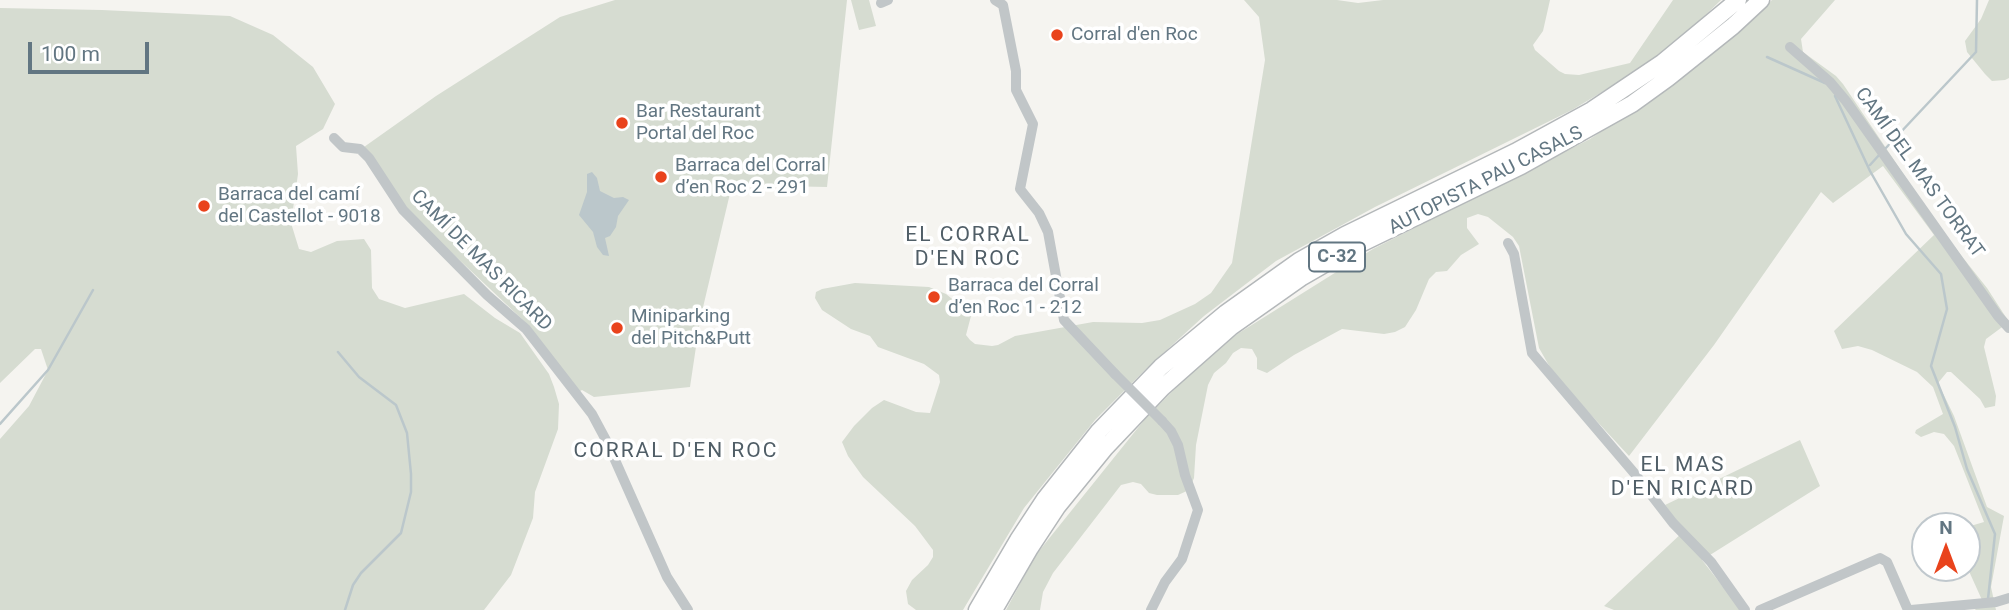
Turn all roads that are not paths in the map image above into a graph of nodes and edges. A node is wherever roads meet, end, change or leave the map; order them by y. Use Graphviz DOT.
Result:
graph roads {
  1 [pos="995,0"];
  2 [pos="1738,0"];
  3 [pos="1761,0"];
  4 [pos="1790,47"];
  5 [pos="334,138"];
  6 [pos="1508,243"];
  7 [pos="2009,328"];
  8 [pos="2009,598"];
  9 [pos="688,610"];
  10 [pos="977,610"];
  11 [pos="994,610"];
  12 [pos="1151,610"];
  13 [pos="1745,610"];
  14 [pos="1760,610"];
  15 [pos="1909,610"];
  1 -- 12 [label="street, bridge"];
  2 -- 10 [label="highway, AUTOPISTA PAU CASALS / C-32"];
  3 -- 11 [label="highway, AUTOPISTA PAU CASALS / C-32"];
  4 -- 7 [label="street, CAMÍ DEL MAS TORRAT"];
  5 -- 9 [label="street, CAMÍ DE MAS RICARD"];
  6 -- 13 [label="street"];
  8 -- 15 [label="street"];
  14 -- 15 [label="street"];
}
